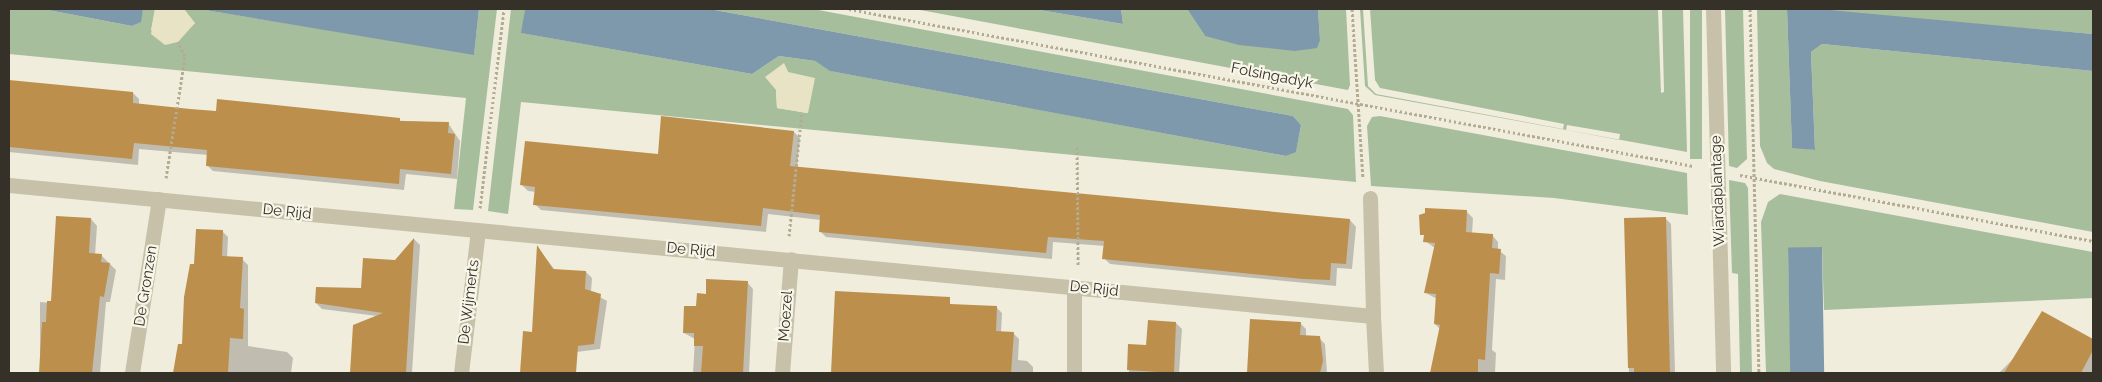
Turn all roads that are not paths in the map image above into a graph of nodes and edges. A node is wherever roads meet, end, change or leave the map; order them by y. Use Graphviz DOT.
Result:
graph roads {
  1 [pos="1713,9"];
  2 [pos="9,185"];
  3 [pos="1370,198"];
  4 [pos="159,200"];
  5 [pos="478,230"];
  6 [pos="791,259"];
  7 [pos="1074,287"];
  8 [pos="1372,316"];
  9 [pos="132,373"];
  10 [pos="461,373"];
  11 [pos="782,373"];
  12 [pos="1074,373"];
  13 [pos="1376,373"];
  14 [pos="1723,373"];
  1 -- 14 [label="street, Wiardaplantage"];
  2 -- 4 [label="street, De Rijd"];
  3 -- 8 [label="street"];
  4 -- 5 [label="street, De Rijd"];
  4 -- 9 [label="street, De Gronzen"];
  5 -- 6 [label="street, De Rijd"];
  5 -- 10 [label="street, De Wijmerts"];
  6 -- 7 [label="street, De Rijd"];
  6 -- 11 [label="street, Moezel"];
  7 -- 8 [label="street, De Rijd"];
  7 -- 12 [label="street"];
  8 -- 13 [label="street"];
}
